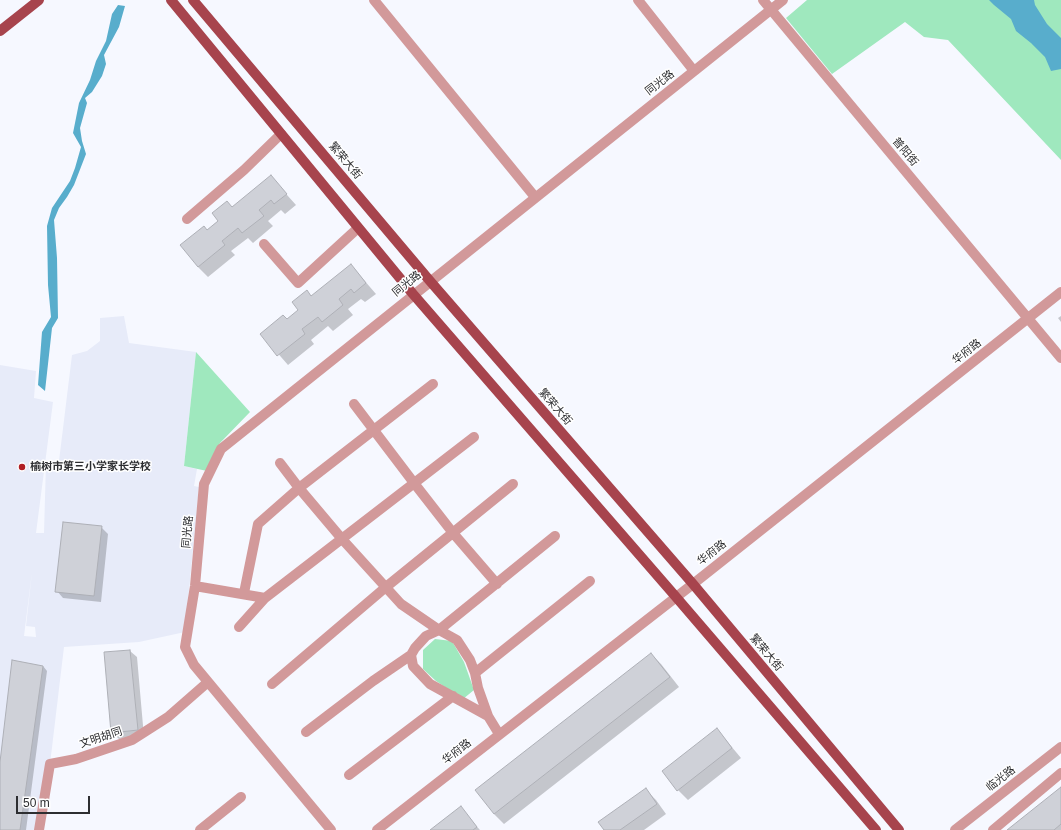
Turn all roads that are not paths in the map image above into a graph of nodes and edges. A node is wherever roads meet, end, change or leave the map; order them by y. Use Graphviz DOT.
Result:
graph roads {
  1 [pos="39,0"];
  2 [pos="171,0"];
  3 [pos="193,0"];
  4 [pos="374,0"];
  5 [pos="638,0"];
  6 [pos="763,0"];
  7 [pos="783,0"];
  8 [pos="771,10"];
  9 [pos="0,30"];
  10 [pos="694,71"];
  11 [pos="281,134"];
  12 [pos="535,197"];
  13 [pos="187,219"];
  14 [pos="358,228"];
  15 [pos="264,244"];
  16 [pos="430,281"];
  17 [pos="1061,292"];
  18 [pos="413,294"];
  19 [pos="1028,319"];
  20 [pos="1061,358"];
  21 [pos="433,384"];
  22 [pos="354,404"];
  23 [pos="374,430"];
  24 [pos="474,437"];
  25 [pos="280,463"];
  26 [pos="414,483"];
  27 [pos="513,484"];
  28 [pos="299,488"];
  29 [pos="453,532"];
  30 [pos="555,536"];
  31 [pos="342,539"];
  32 [pos="590,581"];
  33 [pos="497,584"];
  34 [pos="693,584"];
  35 [pos="195,586"];
  36 [pos="386,587"];
  37 [pos="244,593"];
  38 [pos="676,596"];
  39 [pos="265,598"];
  40 [pos="239,627"];
  41 [pos="439,630"];
  42 [pos="411,656"];
  43 [pos="475,673"];
  44 [pos="208,682"];
  45 [pos="272,684"];
  46 [pos="453,696"];
  47 [pos="488,716"];
  48 [pos="306,732"];
  49 [pos="499,734"];
  50 [pos="1061,747"];
  51 [pos="1061,773"];
  52 [pos="349,775"];
  53 [pos="241,797"];
  54 [pos="39,830"];
  55 [pos="200,830"];
  56 [pos="330,830"];
  57 [pos="376,830"];
  58 [pos="876,830"];
  59 [pos="899,830"];
  60 [pos="955,830"];
  61 [pos="993,830"];
  1 -- 9 [label="main road"];
  2 -- 11 [label="main road"];
  3 -- 16 [label="main road, 繁荣大街"];
  4 -- 12 [label="street"];
  5 -- 10 [label="street"];
  6 -- 8 [label="street, 普阳街"];
  7 -- 8 [label="street, 同光路"];
  8 -- 10 [label="street, 同光路"];
  8 -- 19 [label="street, 普阳街"];
  10 -- 12 [label="street, 同光路"];
  11 -- 13 [label="street"];
  11 -- 14 [label="main road"];
  12 -- 16 [label="street, 同光路"];
  14 -- 15 [label="street"];
  14 -- 18 [label="main road"];
  16 -- 18 [label="street, 同光路"];
  16 -- 34 [label="main road, 繁荣大街"];
  17 -- 19 [label="street, 华府路"];
  18 -- 35 [label="street, 同光路"];
  18 -- 38 [label="main road"];
  19 -- 20 [label="street, 普阳街"];
  19 -- 34 [label="street, 华府路"];
  21 -- 23 [label="street"];
  22 -- 23 [label="street"];
  23 -- 26 [label="street"];
  23 -- 28 [label="street"];
  24 -- 26 [label="street"];
  25 -- 28 [label="street"];
  26 -- 29 [label="street"];
  26 -- 31 [label="street"];
  27 -- 29 [label="street"];
  28 -- 31 [label="street"];
  28 -- 37 [label="street"];
  29 -- 33 [label="street"];
  29 -- 36 [label="street"];
  30 -- 33 [label="street"];
  31 -- 36 [label="street"];
  31 -- 39 [label="street"];
  32 -- 43 [label="street"];
  33 -- 41 [label="street"];
  34 -- 38 [label="street, 华府路"];
  34 -- 59 [label="main road, 繁荣大街"];
  35 -- 37 [label="street"];
  35 -- 44 [label="street, 同光路"];
  36 -- 41 [label="street"];
  36 -- 45 [label="street"];
  37 -- 39 [label="street"];
  38 -- 49 [label="street, 华府路"];
  38 -- 58 [label="main road"];
  39 -- 40 [label="street"];
  41 -- 42 [label="street"];
  41 -- 43 [label="street"];
  42 -- 46 [label="street"];
  42 -- 48 [label="street"];
  43 -- 47 [label="street"];
  44 -- 54 [label="street, 文明胡同"];
  44 -- 56 [label="street"];
  46 -- 47 [label="street"];
  46 -- 52 [label="street"];
  47 -- 49 [label="street"];
  49 -- 57 [label="street, 华府路"];
  50 -- 60 [label="street, 临光路"];
  51 -- 61 [label="street"];
  53 -- 55 [label="street"];
}
